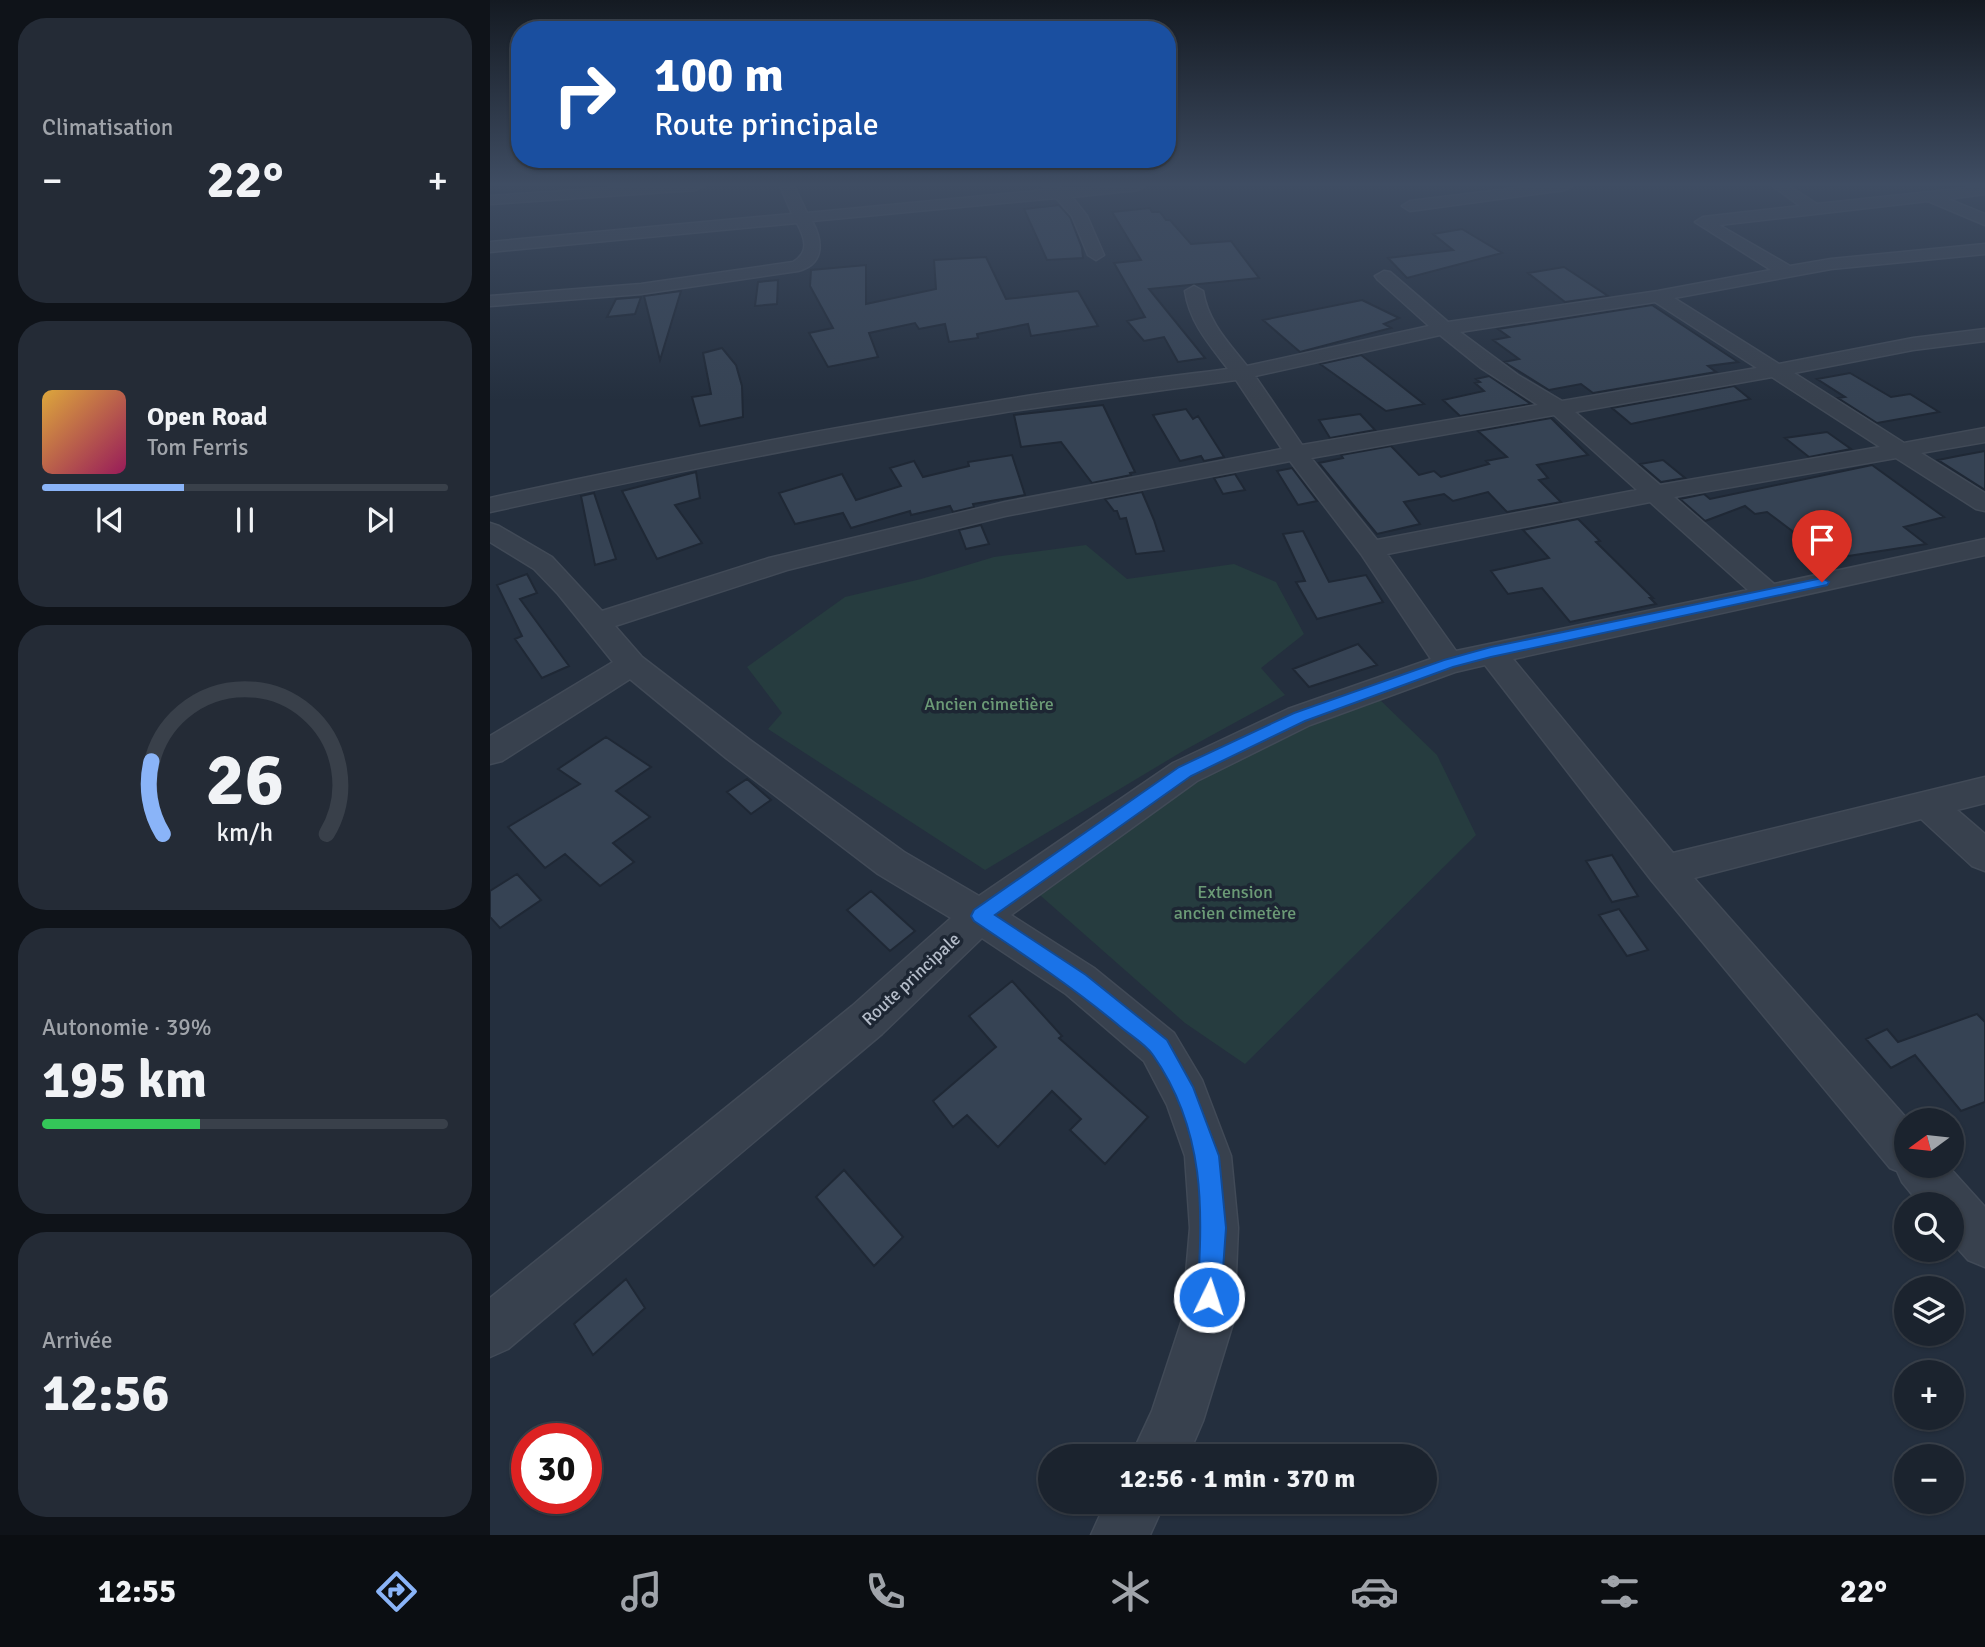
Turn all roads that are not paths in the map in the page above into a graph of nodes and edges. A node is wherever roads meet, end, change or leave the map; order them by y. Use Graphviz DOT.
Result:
graph roads {
  1 [pos="810,258"];
  2 [pos="1763,258"];
  3 [pos="1886,258"];
  4 [pos="1960,258"];
  5 [pos="1985,270"];
  6 [pos="1785,271"];
  7 [pos="1384,276"];
  8 [pos="1194,291"];
  9 [pos="1658,296"];
  10 [pos="490,301"];
  11 [pos="1442,329"];
  12 [pos="1985,335"];
  13 [pos="1774,371"];
  14 [pos="1242,373"];
  15 [pos="1558,407"];
  16 [pos="1985,435"];
  17 [pos="1900,451"];
  18 [pos="1297,453"];
  19 [pos="1653,494"];
  20 [pos="1985,504"];
  21 [pos="490,505"];
  22 [pos="490,531"];
  23 [pos="1985,547"];
  24 [pos="1371,549"];
  25 [pos="1768,593"];
  26 [pos="595,623"];
  27 [pos="1491,652"];
  28 [pos="1449,663"];
  29 [pos="631,664"];
  30 [pos="490,752"];
  31 [pos="1985,790"];
  32 [pos="1929,806"];
  33 [pos="1985,856"];
  34 [pos="1665,870"];
  35 [pos="980,916"];
  36 [pos="1894,1138"];
  37 [pos="1928,1178"];
  38 [pos="1941,1192"];
  39 [pos="1964,1219"];
  40 [pos="1985,1243"];
  41 [pos="490,1331"];
  42 [pos="1165,1444"];
  43 [pos="1130,1514"];
  44 [pos="1120,1535"];
  1 -- 10 [label="street"];
  2 -- 6 [label="street"];
  3 -- 6 [label="street"];
  4 -- 5 [label="street"];
  6 -- 9 [label="street"];
  7 -- 11 [label="street"];
  8 -- 14 [label="street"];
  9 -- 11 [label="street"];
  9 -- 13 [label="street"];
  11 -- 14 [label="street"];
  11 -- 15 [label="street"];
  12 -- 13 [label="street"];
  13 -- 15 [label="street"];
  13 -- 17 [label="street"];
  14 -- 18 [label="street"];
  14 -- 21 [label="street"];
  15 -- 18 [label="street"];
  15 -- 19 [label="street"];
  16 -- 17 [label="street"];
  17 -- 19 [label="street"];
  17 -- 20 [label="street"];
  18 -- 24 [label="street"];
  18 -- 26 [label="street"];
  19 -- 24 [label="street"];
  19 -- 25 [label="street"];
  22 -- 26 [label="street"];
  23 -- 25 [label="street, Route principale"];
  24 -- 28 [label="street"];
  25 -- 27 [label="street, Route principale"];
  26 -- 29 [label="street"];
  27 -- 28 [label="street, Route principale"];
  27 -- 34 [label="street"];
  28 -- 35 [label="street, Route principale"];
  29 -- 30 [label="street"];
  29 -- 35 [label="street"];
  31 -- 32 [label="street"];
  32 -- 33 [label="street"];
  32 -- 34 [label="street"];
  34 -- 36 [label="street"];
  35 -- 41 [label="street, Route principale"];
  35 -- 42 [label="street"];
  37 -- 38 [label="street"];
  39 -- 40 [label="street"];
  43 -- 44 [label="street"];
}
